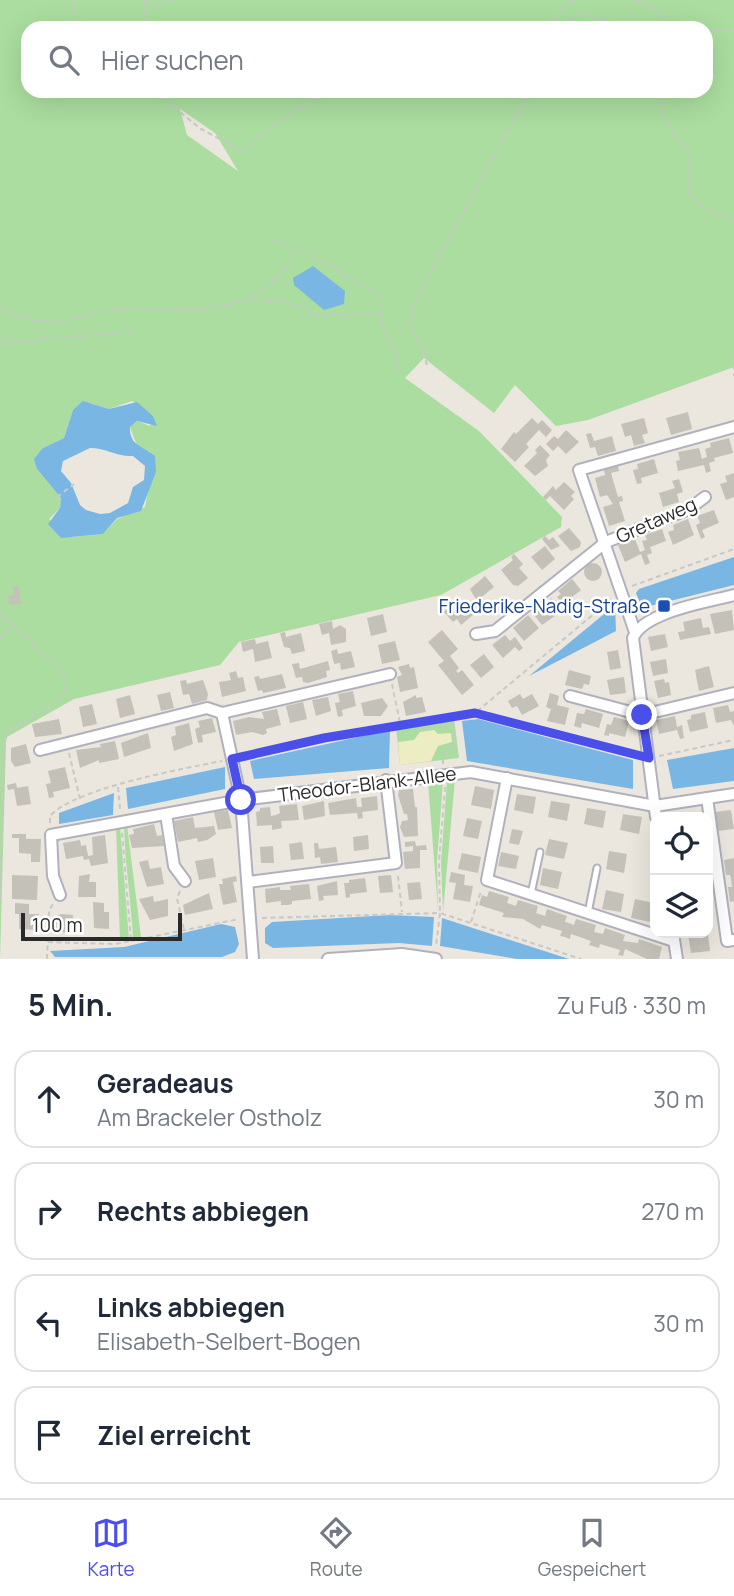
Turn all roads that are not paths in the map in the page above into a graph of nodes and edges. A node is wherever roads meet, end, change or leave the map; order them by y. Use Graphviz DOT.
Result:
graph roads {
  1 [pos="734,427"];
  2 [pos="705,496"];
  3 [pos="606,542"];
  4 [pos="734,595"];
  5 [pos="635,632"];
  6 [pos="476,634"];
  7 [pos="390,674"];
  8 [pos="734,693"];
  9 [pos="570,696"];
  10 [pos="222,713"];
  11 [pos="642,715"];
  12 [pos="40,750"];
  13 [pos="507,778"];
  14 [pos="386,780"];
  15 [pos="734,794"];
  16 [pos="707,798"];
  17 [pos="241,800"];
  18 [pos="655,811"];
  19 [pos="166,814"];
  20 [pos="540,852"];
  21 [pos="597,868"];
  22 [pos="185,881"];
  23 [pos="248,882"];
  24 [pos="531,894"];
  25 [pos="60,895"];
  26 [pos="588,912"];
  27 [pos="650,930"];
  28 [pos="673,938"];
  29 [pos="734,940"];
  30 [pos="423,958"];
  31 [pos="253,959"];
  32 [pos="328,959"];
  33 [pos="436,959"];
  34 [pos="677,959"];
  1 -- 3 [label="street"];
  2 -- 3 [label="street, Gretaweg"];
  3 -- 5 [label="street"];
  3 -- 6 [label="street, Gretaweg"];
  4 -- 5 [label="street"];
  5 -- 11 [label="street"];
  7 -- 10 [label="street"];
  8 -- 11 [label="street"];
  9 -- 11 [label="street"];
  10 -- 12 [label="street"];
  10 -- 17 [label="street"];
  11 -- 18 [label="street"];
  13 -- 14 [label="street, Theodor-Blank-Allee"];
  13 -- 18 [label="street, Theodor-Blank-Allee"];
  13 -- 24 [label="street"];
  14 -- 17 [label="street, Theodor-Blank-Allee"];
  14 -- 23 [label="street"];
  15 -- 16 [label="street, Theodor-Blank-Allee"];
  16 -- 18 [label="street, Theodor-Blank-Allee"];
  16 -- 29 [label="street"];
  17 -- 19 [label="street, Theodor-Blank-Allee"];
  17 -- 23 [label="street"];
  19 -- 22 [label="street"];
  19 -- 25 [label="street, Theodor-Blank-Allee"];
  20 -- 24 [label="lane"];
  21 -- 26 [label="lane"];
  23 -- 31 [label="street"];
  24 -- 26 [label="street"];
  26 -- 27 [label="street"];
  28 -- 34 [label="street"];
  30 -- 32 [label="street"];
  30 -- 33 [label="street"];
}
